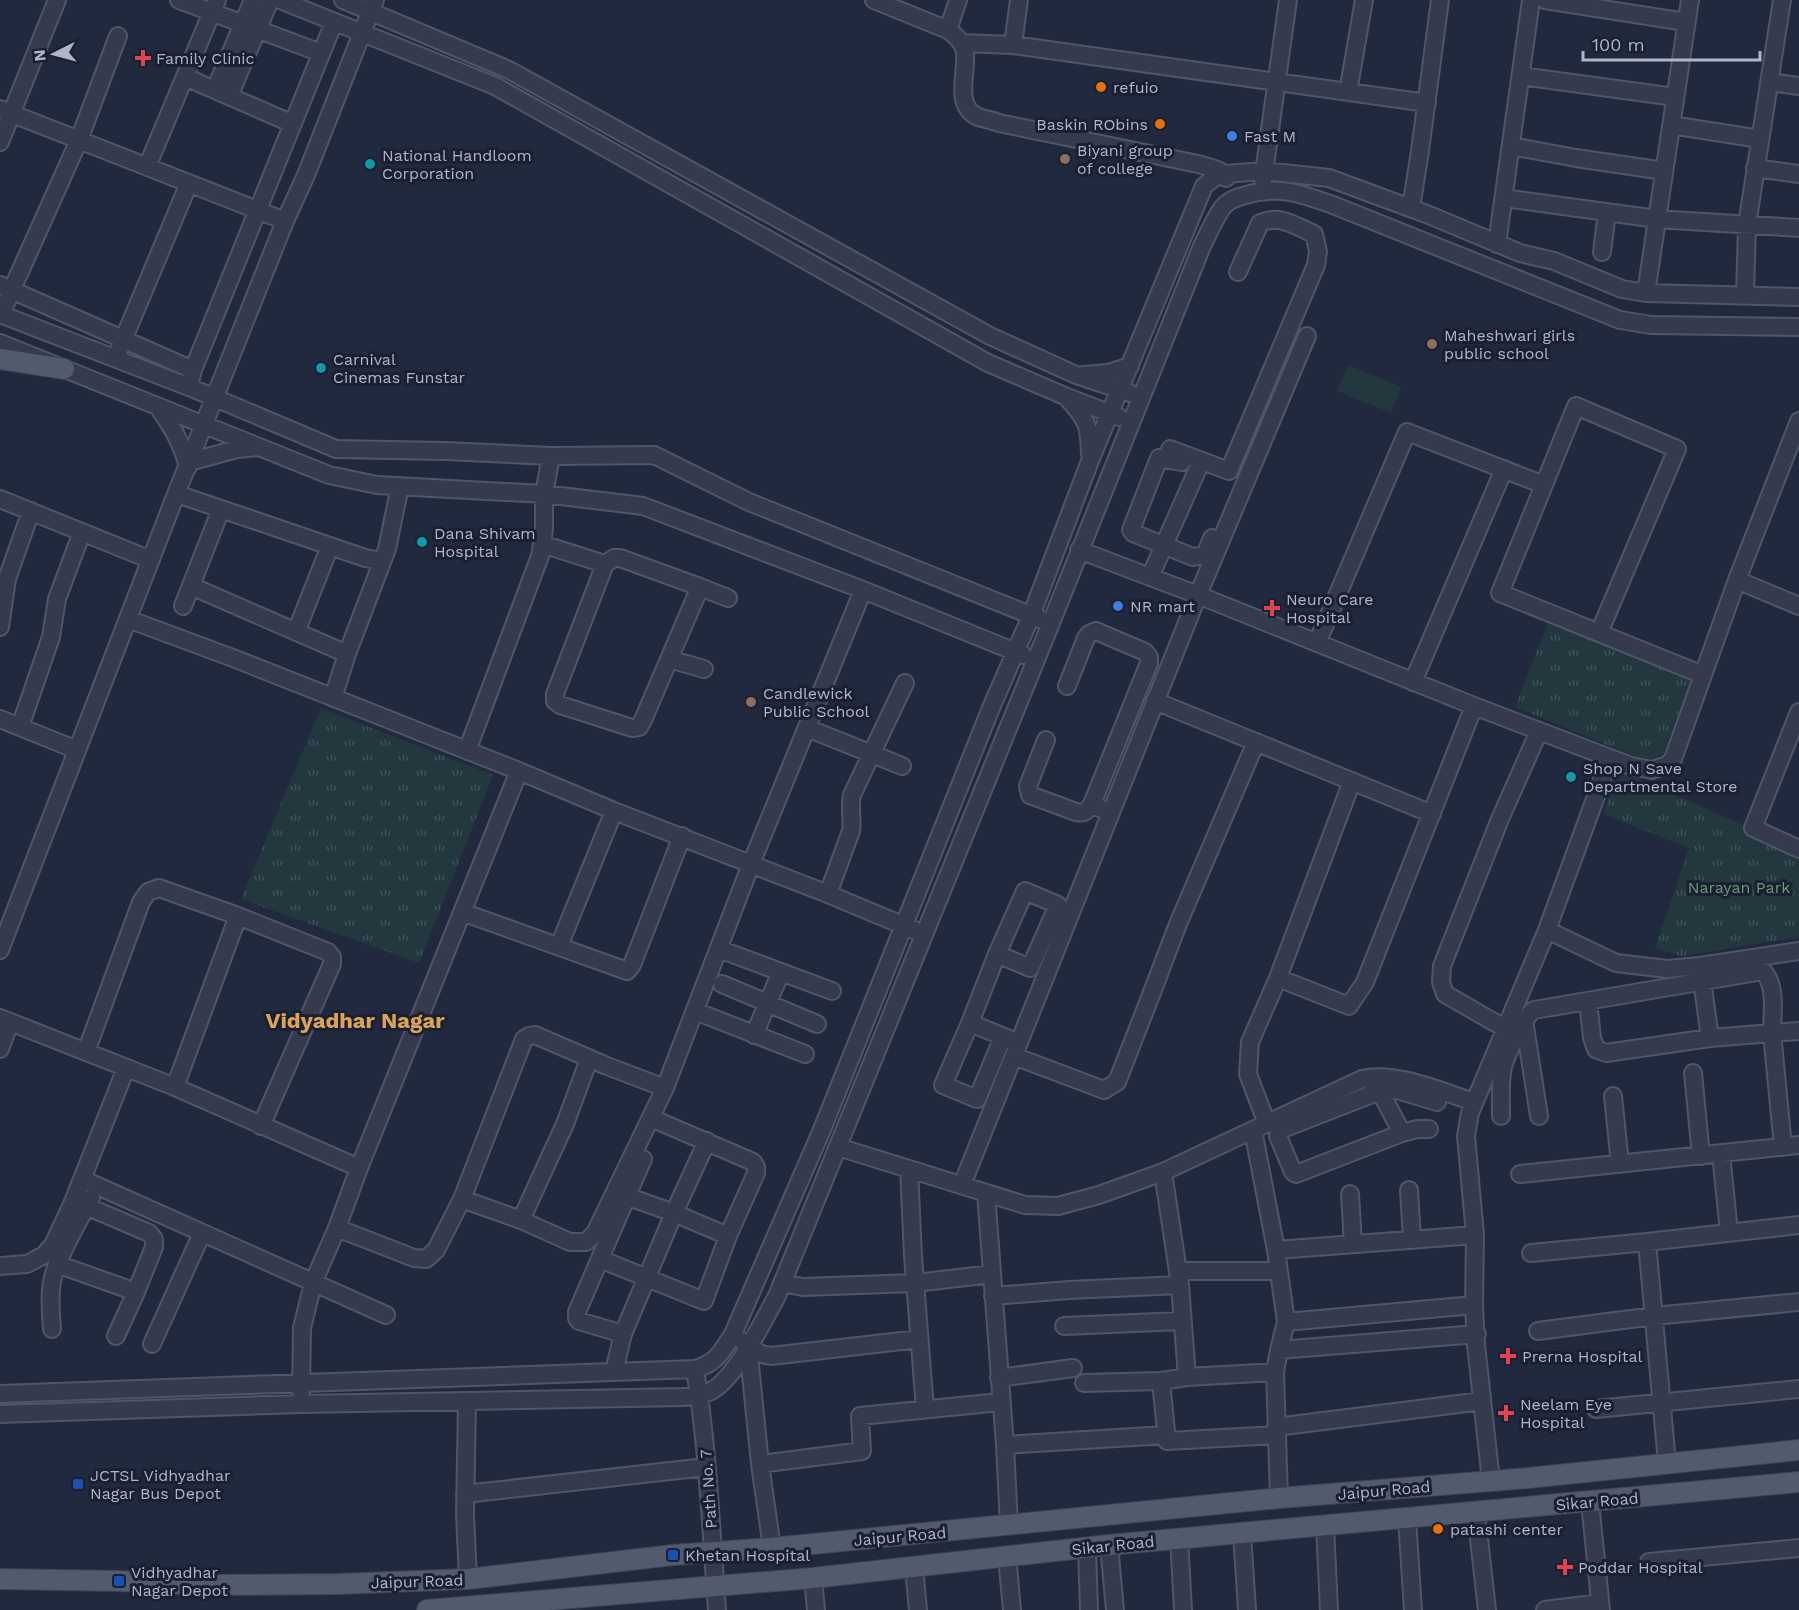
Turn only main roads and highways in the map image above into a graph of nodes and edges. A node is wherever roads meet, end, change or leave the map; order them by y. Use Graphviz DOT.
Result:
graph roads {
  1 [pos="0,359"];
  2 [pos="64,369"];
  3 [pos="1799,1450"];
  4 [pos="1799,1482"];
  5 [pos="0,1579"];
  6 [pos="520,1606"];
  7 [pos="427,1610"];
  1 -- 2 [label="main road"];
  3 -- 5 [label="main road, Jaipur Road"];
  4 -- 6 [label="main road, Sikar Road"];
  6 -- 7 [label="main road, Sikar Road"];
}
